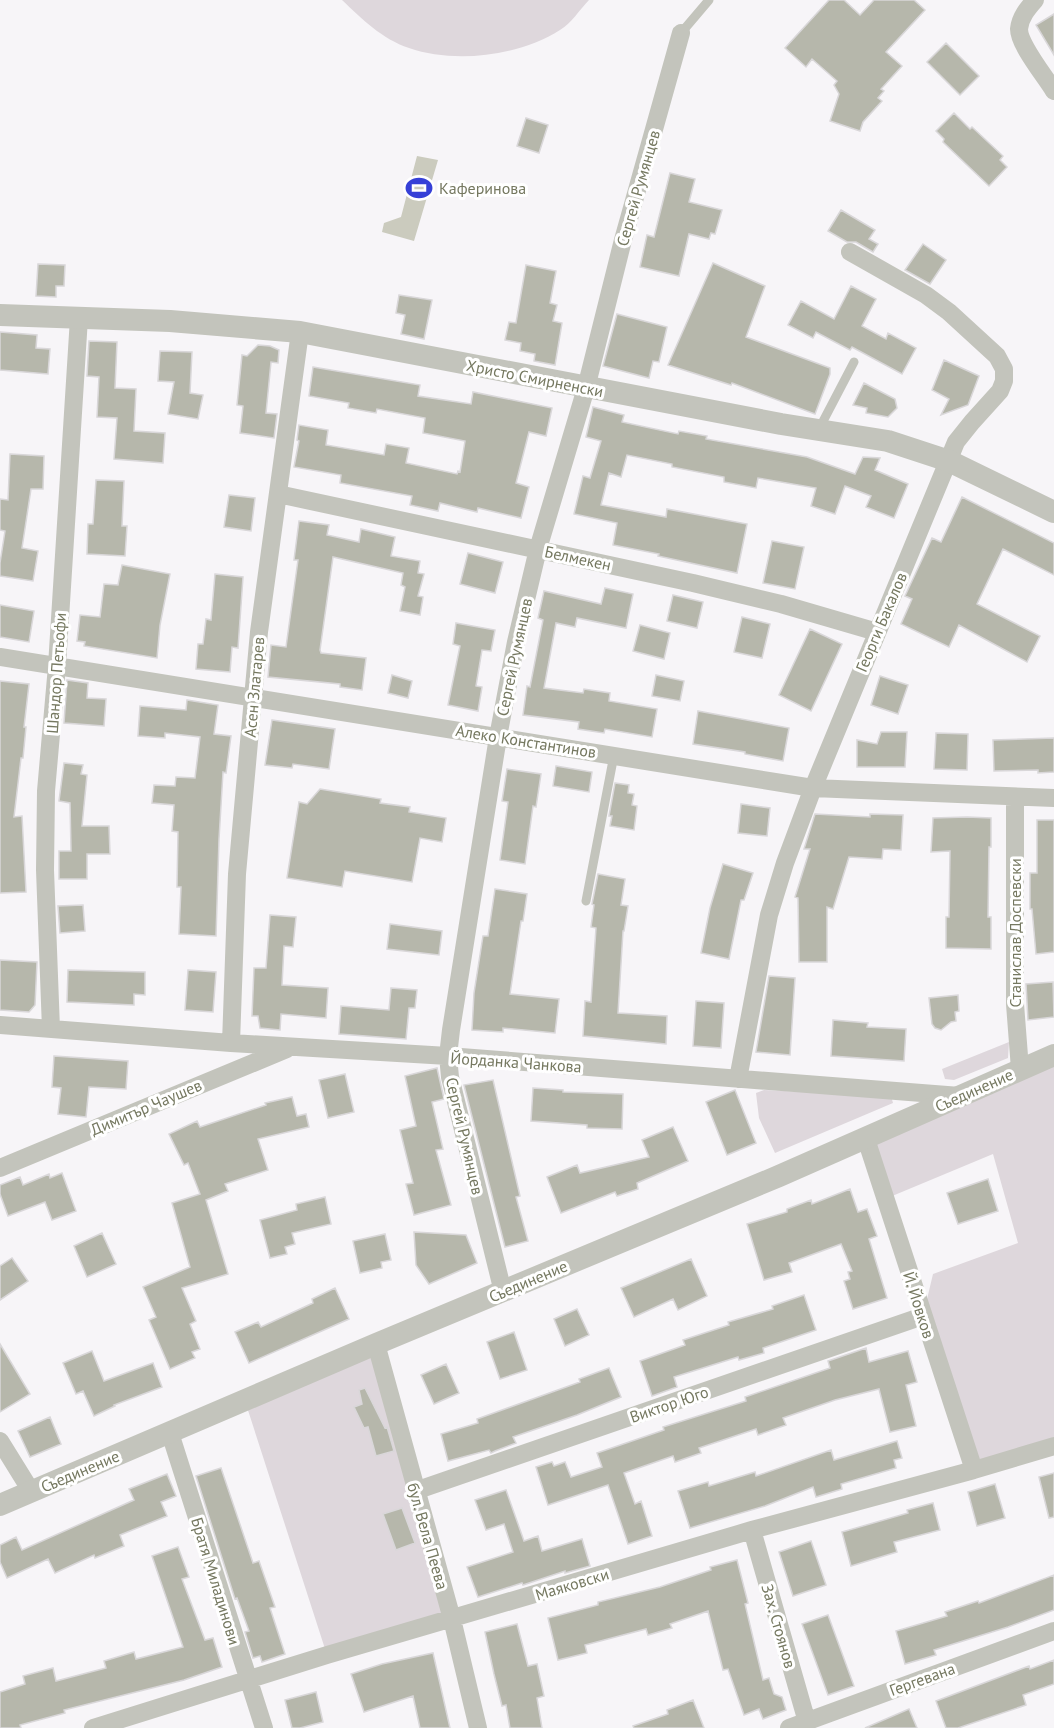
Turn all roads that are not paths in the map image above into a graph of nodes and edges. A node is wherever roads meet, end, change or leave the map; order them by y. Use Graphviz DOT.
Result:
graph roads {
  1 [pos="709,0"];
  2 [pos="1035,0"];
  3 [pos="681,33"];
  4 [pos="1054,91"];
  5 [pos="850,252"];
  6 [pos="0,315"];
  7 [pos="79,318"];
  8 [pos="300,332"];
  9 [pos="854,362"];
  10 [pos="586,388"];
  11 [pos="818,430"];
  12 [pos="949,460"];
  13 [pos="278,494"];
  14 [pos="1054,512"];
  15 [pos="538,549"];
  16 [pos="877,632"];
  17 [pos="0,657"];
  18 [pos="57,666"];
  19 [pos="254,698"];
  20 [pos="498,737"];
  21 [pos="614,755"];
  22 [pos="813,788"];
  23 [pos="1015,797"];
  24 [pos="1054,798"];
  25 [pos="585,901"];
  26 [pos="0,1024"];
  27 [pos="51,1029"];
  28 [pos="231,1043"];
  29 [pos="292,1047"];
  30 [pos="1054,1055"];
  31 [pos="448,1056"];
  32 [pos="1020,1069"];
  33 [pos="738,1079"];
  34 [pos="960,1096"];
  35 [pos="866,1139"];
  36 [pos="0,1168"];
  37 [pos="503,1292"];
  38 [pos="923,1316"];
  39 [pos="376,1344"];
  40 [pos="170,1433"];
  41 [pos="0,1441"];
  42 [pos="1054,1446"];
  43 [pos="974,1470"];
  44 [pos="31,1491"];
  45 [pos="416,1491"];
  46 [pos="0,1505"];
  47 [pos="752,1530"];
  48 [pos="452,1619"];
  49 [pos="1054,1630"];
  50 [pos="247,1680"];
  51 [pos="807,1722"];
  52 [pos="93,1728"];
  53 [pos="264,1728"];
  54 [pos="478,1728"];
  55 [pos="789,1728"];
  1 -- 3 [label="lane"];
  2 -- 4 [label="street"];
  3 -- 10 [label="street, Сергей Румянцев"];
  5 -- 12 [label="street, Георги Бакалов"];
  6 -- 7 [label="street, Христо Смирненски"];
  7 -- 8 [label="street, Христо Смирненски"];
  7 -- 18 [label="street, Шандор Петьофи"];
  8 -- 10 [label="street, Христо Смирненски"];
  8 -- 13 [label="street, Асен Златарев"];
  9 -- 11 [label="lane"];
  10 -- 11 [label="street, Христо Смирненски"];
  10 -- 15 [label="street, Сергей Румянцев"];
  11 -- 12 [label="street, Христо Смирненски"];
  12 -- 14 [label="street, Христо Смирненски"];
  12 -- 16 [label="street, Георги Бакалов"];
  13 -- 15 [label="street, Белмекен"];
  13 -- 19 [label="street, Асен Златарев"];
  15 -- 16 [label="street, Белмекен"];
  15 -- 20 [label="street, Сергей Румянцев"];
  16 -- 22 [label="street, Георги Бакалов"];
  17 -- 18 [label="street, Алеко Константинов"];
  18 -- 19 [label="street, Алеко Константинов"];
  18 -- 27 [label="street, Шандор Петьофи"];
  19 -- 20 [label="street, Алеко Константинов"];
  19 -- 28 [label="street, Асен Златарев"];
  20 -- 21 [label="street, Алеко Константинов"];
  20 -- 31 [label="street, Сергей Румянцев"];
  21 -- 22 [label="street, Алеко Константинов"];
  21 -- 25 [label="lane"];
  22 -- 23 [label="street, Алеко Константинов"];
  22 -- 33 [label="street, Георги Бакалов"];
  23 -- 24 [label="street, Алеко Константинов"];
  23 -- 32 [label="street, Станислав Доспевски"];
  26 -- 27 [label="street, Йорданка Чанкова"];
  27 -- 28 [label="street, Йорданка Чанкова"];
  28 -- 29 [label="street, Йорданка Чанкова"];
  29 -- 31 [label="street, Йорданка Чанкова"];
  29 -- 36 [label="street, Димитър Чаушев"];
  30 -- 32 [label="street, Съединение"];
  31 -- 33 [label="street, Йорданка Чанкова"];
  31 -- 37 [label="street, Сергей Румянцев"];
  32 -- 34 [label="street, Съединение"];
  33 -- 34 [label="street, Йорданка Чанкова"];
  34 -- 35 [label="street, Съединение"];
  35 -- 37 [label="street, Съединение"];
  35 -- 38 [label="street, Й. Йовков"];
  37 -- 39 [label="street, Съединение"];
  38 -- 43 [label="street, Й. Йовков"];
  38 -- 45 [label="street, Виктор Юго"];
  39 -- 40 [label="street, Съединение"];
  39 -- 45 [label="street, бул. Вела Пеева"];
  40 -- 44 [label="street, Съединение"];
  40 -- 50 [label="street, Братя Миладинови"];
  41 -- 44 [label="street"];
  42 -- 43 [label="street, Маяковски"];
  43 -- 47 [label="street, Маяковски"];
  44 -- 46 [label="street, Съединение"];
  45 -- 48 [label="street, бул. Вела Пеева"];
  47 -- 48 [label="street, Маяковски"];
  47 -- 51 [label="street, Зах. Стоянов"];
  48 -- 50 [label="street, Маяковски"];
  48 -- 54 [label="street, бул. Вела Пеева"];
  49 -- 51 [label="street, Гергевана"];
  50 -- 52 [label="street, Маяковски"];
  50 -- 53 [label="street, Братя Миладинови"];
  51 -- 55 [label="street, Гергевана"];
}
